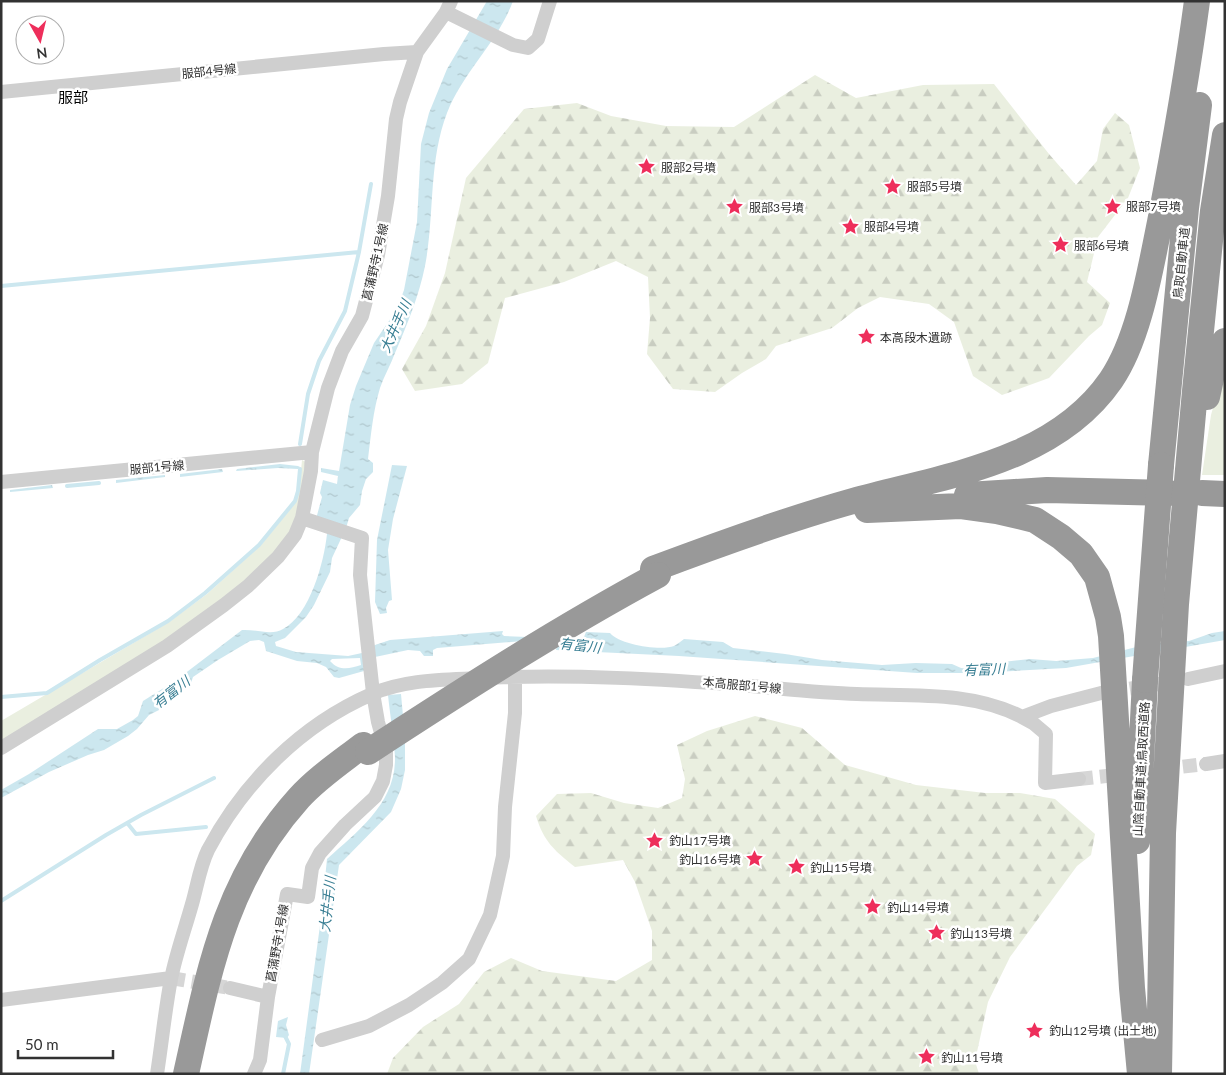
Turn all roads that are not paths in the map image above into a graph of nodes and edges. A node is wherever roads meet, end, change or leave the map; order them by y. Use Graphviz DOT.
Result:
graph roads {
  1 [pos="550,1"];
  2 [pos="1197,1"];
  3 [pos="1211,1"];
  4 [pos="452,10"];
  5 [pos="417,52"];
  6 [pos="1,92"];
  7 [pos="1225,135"];
  8 [pos="1225,341"];
  9 [pos="312,452"];
  10 [pos="1,482"];
  11 [pos="1193,482"];
  12 [pos="919,485"];
  13 [pos="854,511"];
  14 [pos="305,520"];
  15 [pos="1183,528"];
  16 [pos="656,572"];
  17 [pos="1225,671"];
  18 [pos="515,676"];
  19 [pos="1180,677"];
  20 [pos="1110,688"];
  21 [pos="373,689"];
  22 [pos="1022,717"];
  23 [pos="1,748"];
  24 [pos="365,748"];
  25 [pos="1225,761"];
  26 [pos="1206,764"];
  27 [pos="1080,779"];
  28 [pos="171,978"];
  29 [pos="230,988"];
  30 [pos="268,997"];
  31 [pos="1,1000"];
  32 [pos="322,1040"];
  33 [pos="157,1074"];
  34 [pos="186,1074"];
  35 [pos="194,1074"];
  36 [pos="254,1074"];
  37 [pos="1140,1074"];
  38 [pos="1145,1074"];
  39 [pos="1159,1074"];
  1 -- 4 [label="street"];
  2 -- 12 [label="highway"];
  3 -- 11 [label="highway, 鳥取自動車道"];
  4 -- 5 [label="street, 菖蒲野寺1号線"];
  5 -- 6 [label="street, 服部4号線"];
  5 -- 9 [label="street, 菖蒲野寺1号線"];
  7 -- 11 [label="highway"];
  8 -- 15 [label="highway"];
  9 -- 10 [label="street, 服部1号線"];
  9 -- 14 [label="street, 菖蒲野寺1号線"];
  11 -- 12 [label="highway"];
  11 -- 13 [label="highway"];
  11 -- 15 [label="highway, 山陰自動車道;鳥取西道路"];
  11 -- 38 [label="highway, 山陰自動車道;鳥取西道路, bridge"];
  12 -- 16 [label="highway"];
  13 -- 16 [label="highway"];
  13 -- 20 [label="highway"];
  14 -- 21 [label="street"];
  14 -- 23 [label="street, 菖蒲野寺1号線"];
  15 -- 19 [label="highway, 山陰自動車道;鳥取西道路"];
  16 -- 24 [label="highway, bridge"];
  17 -- 19 [label="street"];
  18 -- 21 [label="street, 本高服部1号線"];
  18 -- 22 [label="street, 本高服部1号線"];
  18 -- 32 [label="street"];
  19 -- 39 [label="highway, 山陰自動車道;鳥取西道路"];
  20 -- 22 [label="street"];
  20 -- 37 [label="highway"];
  21 -- 28 [label="street, 本高服部1号線"];
  21 -- 30 [label="street, 菖蒲野寺1号線"];
  22 -- 27 [label="street, 本高服部1号線"];
  24 -- 34 [label="highway"];
  24 -- 35 [label="highway"];
  25 -- 26 [label="street"];
  28 -- 31 [label="street"];
  28 -- 33 [label="street, 本高服部1号線"];
  29 -- 30 [label="street"];
  30 -- 36 [label="street, 菖蒲野寺1号線"];
}
